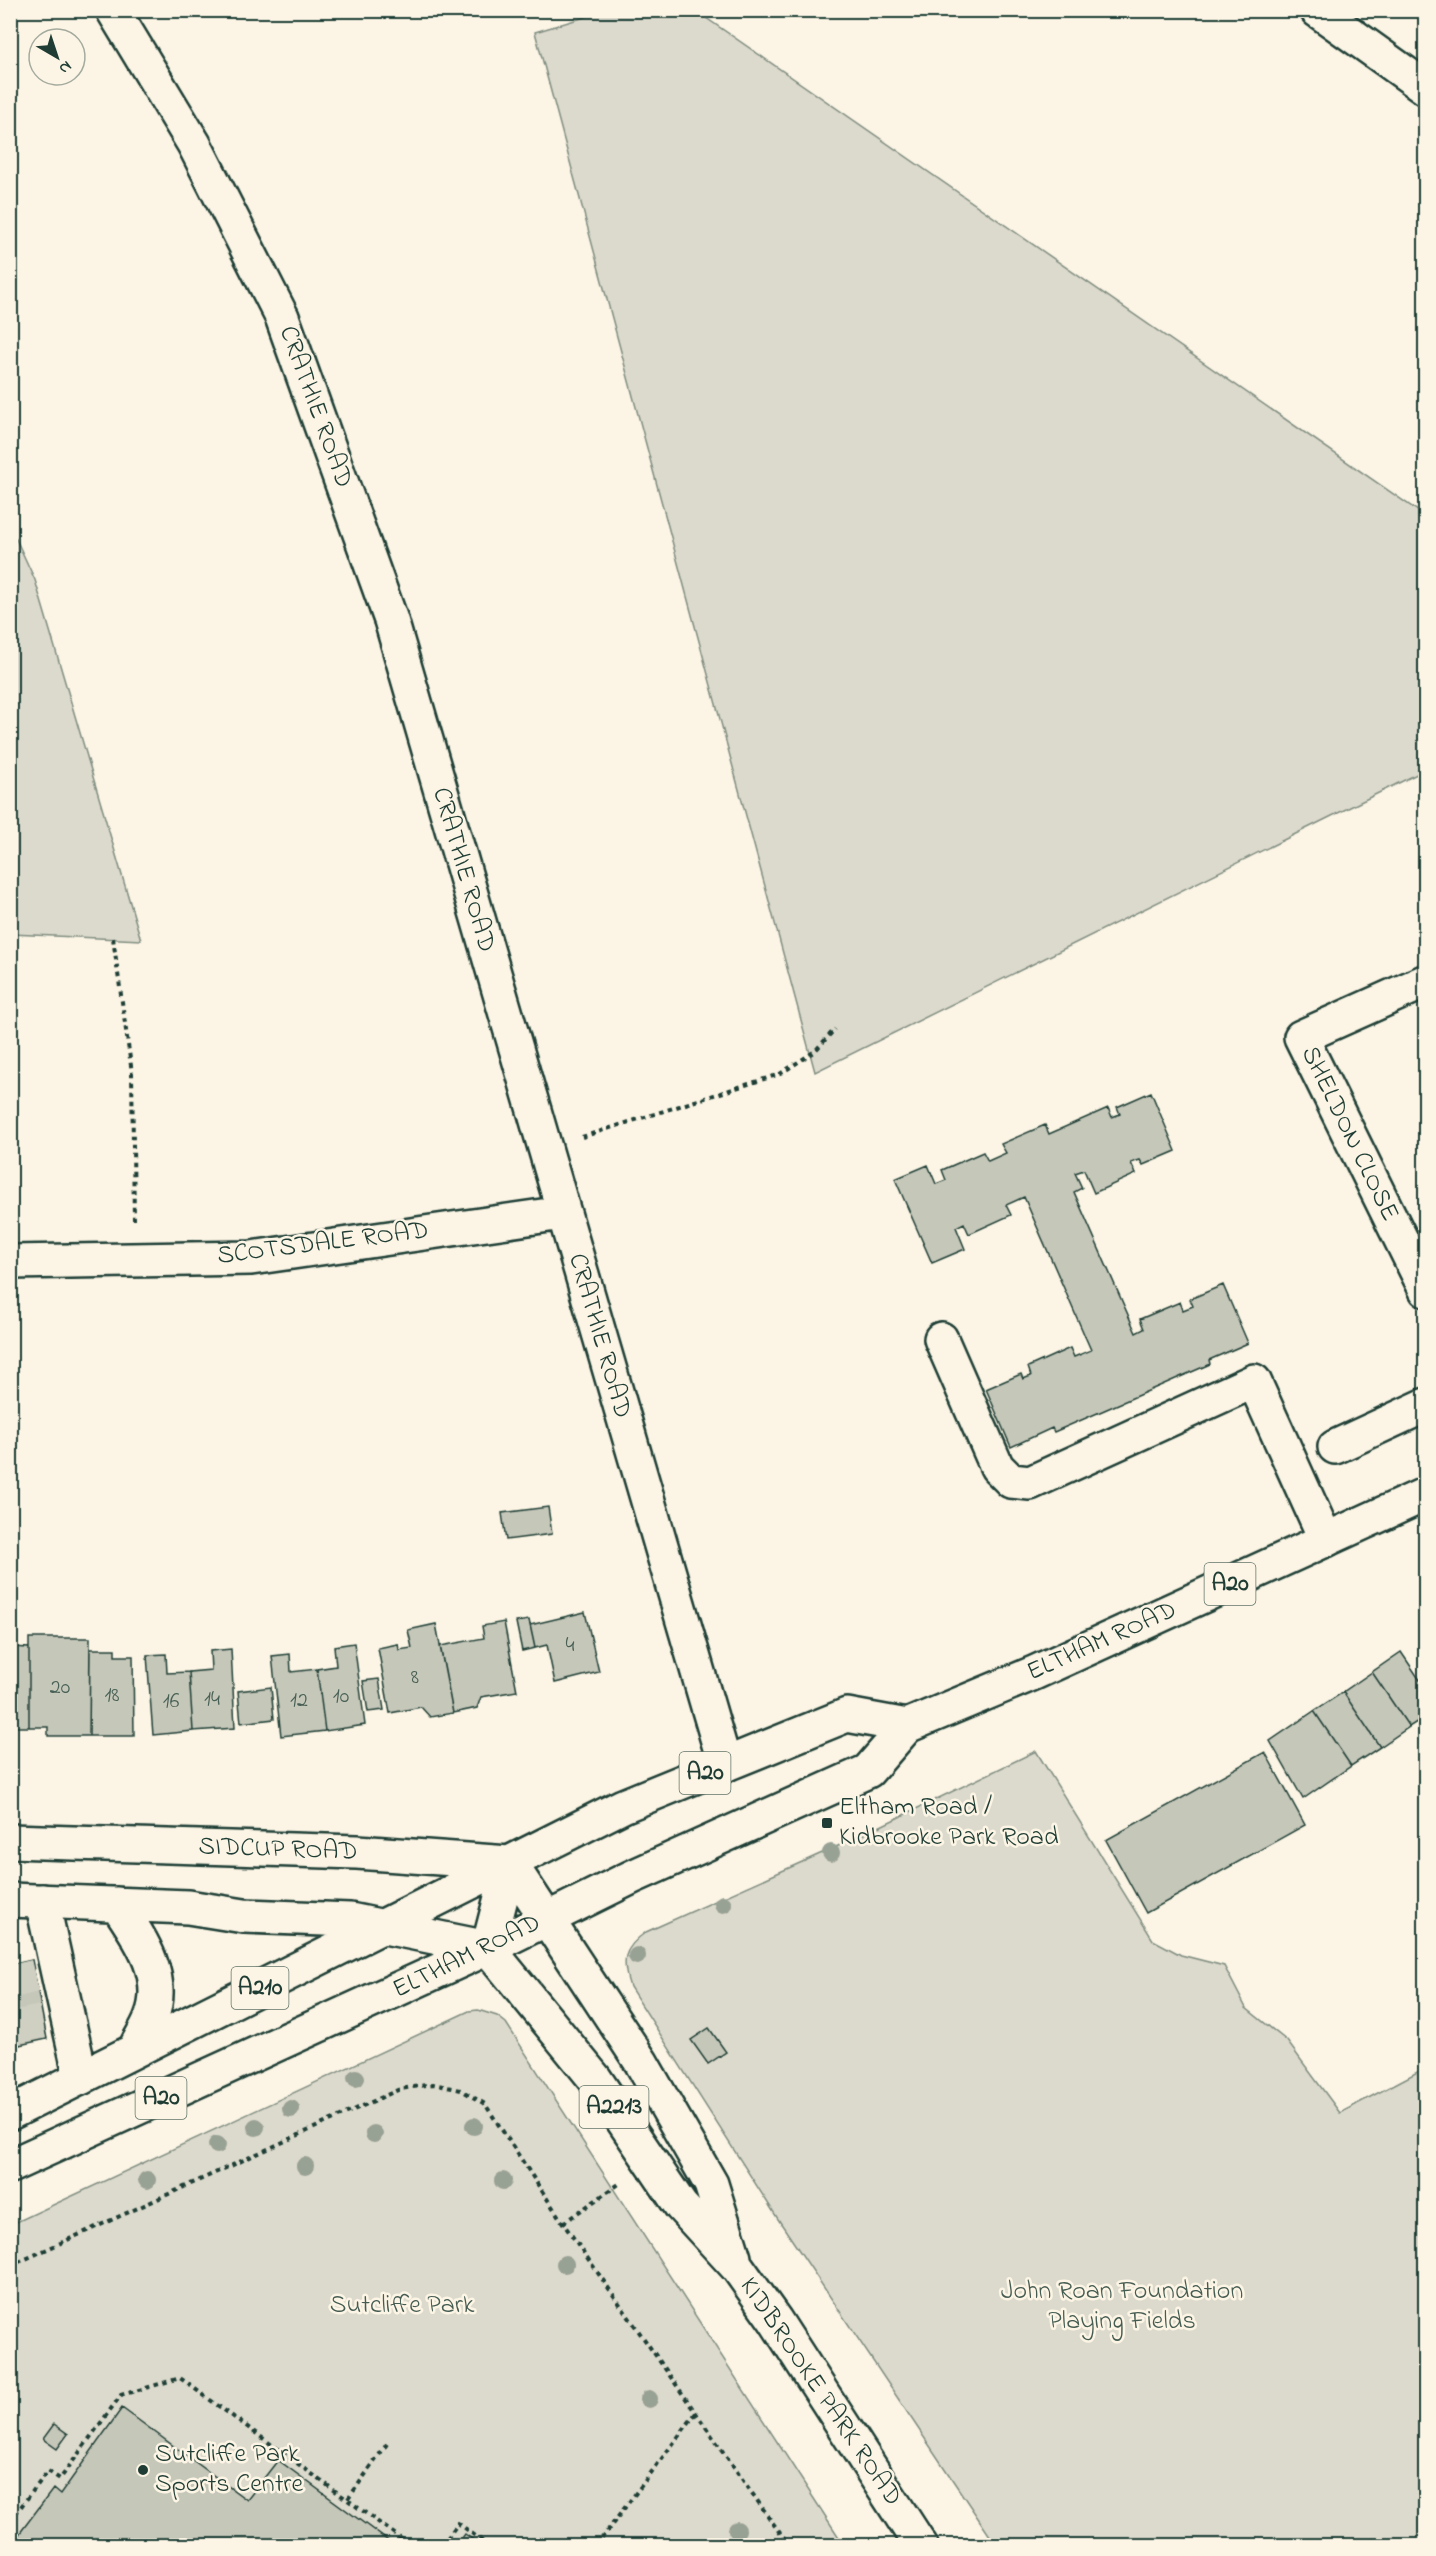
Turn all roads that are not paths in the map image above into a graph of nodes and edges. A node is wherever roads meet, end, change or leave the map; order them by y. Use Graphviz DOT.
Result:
graph roads {
  1 [pos="113,10"];
  2 [pos="1317,10"];
  3 [pos="1425,88"];
  4 [pos="1425,981"];
  5 [pos="563,1213"];
  6 [pos="10,1262"];
  7 [pos="1425,1290"];
  8 [pos="941,1339"];
  9 [pos="1425,1405"];
  10 [pos="1335,1447"];
  11 [pos="1425,1494"];
  12 [pos="1326,1540"];
  13 [pos="907,1726"];
  14 [pos="725,1764"];
  15 [pos="10,1841"];
  16 [pos="510,1863"];
  17 [pos="26,1901"];
  18 [pos="117,1904"];
  19 [pos="547,1919"];
  20 [pos="387,1926"];
  21 [pos="488,1948"];
  22 [pos="134,2051"];
  23 [pos="81,2078"];
  24 [pos="10,2113"];
  25 [pos="10,2166"];
  26 [pos="738,2268"];
  27 [pos="921,2546"];
  1 -- 5 [label="main road, CRATHIE ROAD"];
  2 -- 3 [label="main road"];
  4 -- 7 [label="main road, SHELDON CLOSE"];
  5 -- 6 [label="main road, SCOTSDALE ROAD"];
  5 -- 14 [label="main road, CRATHIE ROAD"];
  8 -- 12 [label="main road"];
  9 -- 10 [label="main road"];
  11 -- 12 [label="main road, ELTHAM ROAD / A20"];
  12 -- 13 [label="main road, ELTHAM ROAD / A20"];
  13 -- 14 [label="main road, A20"];
  13 -- 19 [label="main road, ELTHAM ROAD / A20"];
  14 -- 16 [label="main road, A20"];
  15 -- 16 [label="main road, SIDCUP ROAD"];
  16 -- 19 [label="main road, KIDBROOKE PARK ROAD / A2213"];
  16 -- 20 [label="main road, A20"];
  16 -- 21 [label="main road"];
  17 -- 18 [label="main road"];
  17 -- 23 [label="main road"];
  18 -- 20 [label="main road"];
  18 -- 22 [label="main road"];
  19 -- 21 [label="main road, ELTHAM ROAD / A20"];
  19 -- 26 [label="main road, KIDBROOKE PARK ROAD / A2213"];
  20 -- 21 [label="main road"];
  20 -- 22 [label="main road, A210"];
  21 -- 25 [label="main road, ELTHAM ROAD / A20"];
  21 -- 26 [label="main road, KIDBROOKE PARK ROAD / A2213"];
  22 -- 23 [label="main road, A210"];
  23 -- 24 [label="main road, A210"];
  26 -- 27 [label="main road, KIDBROOKE PARK ROAD / A2213"];
}
